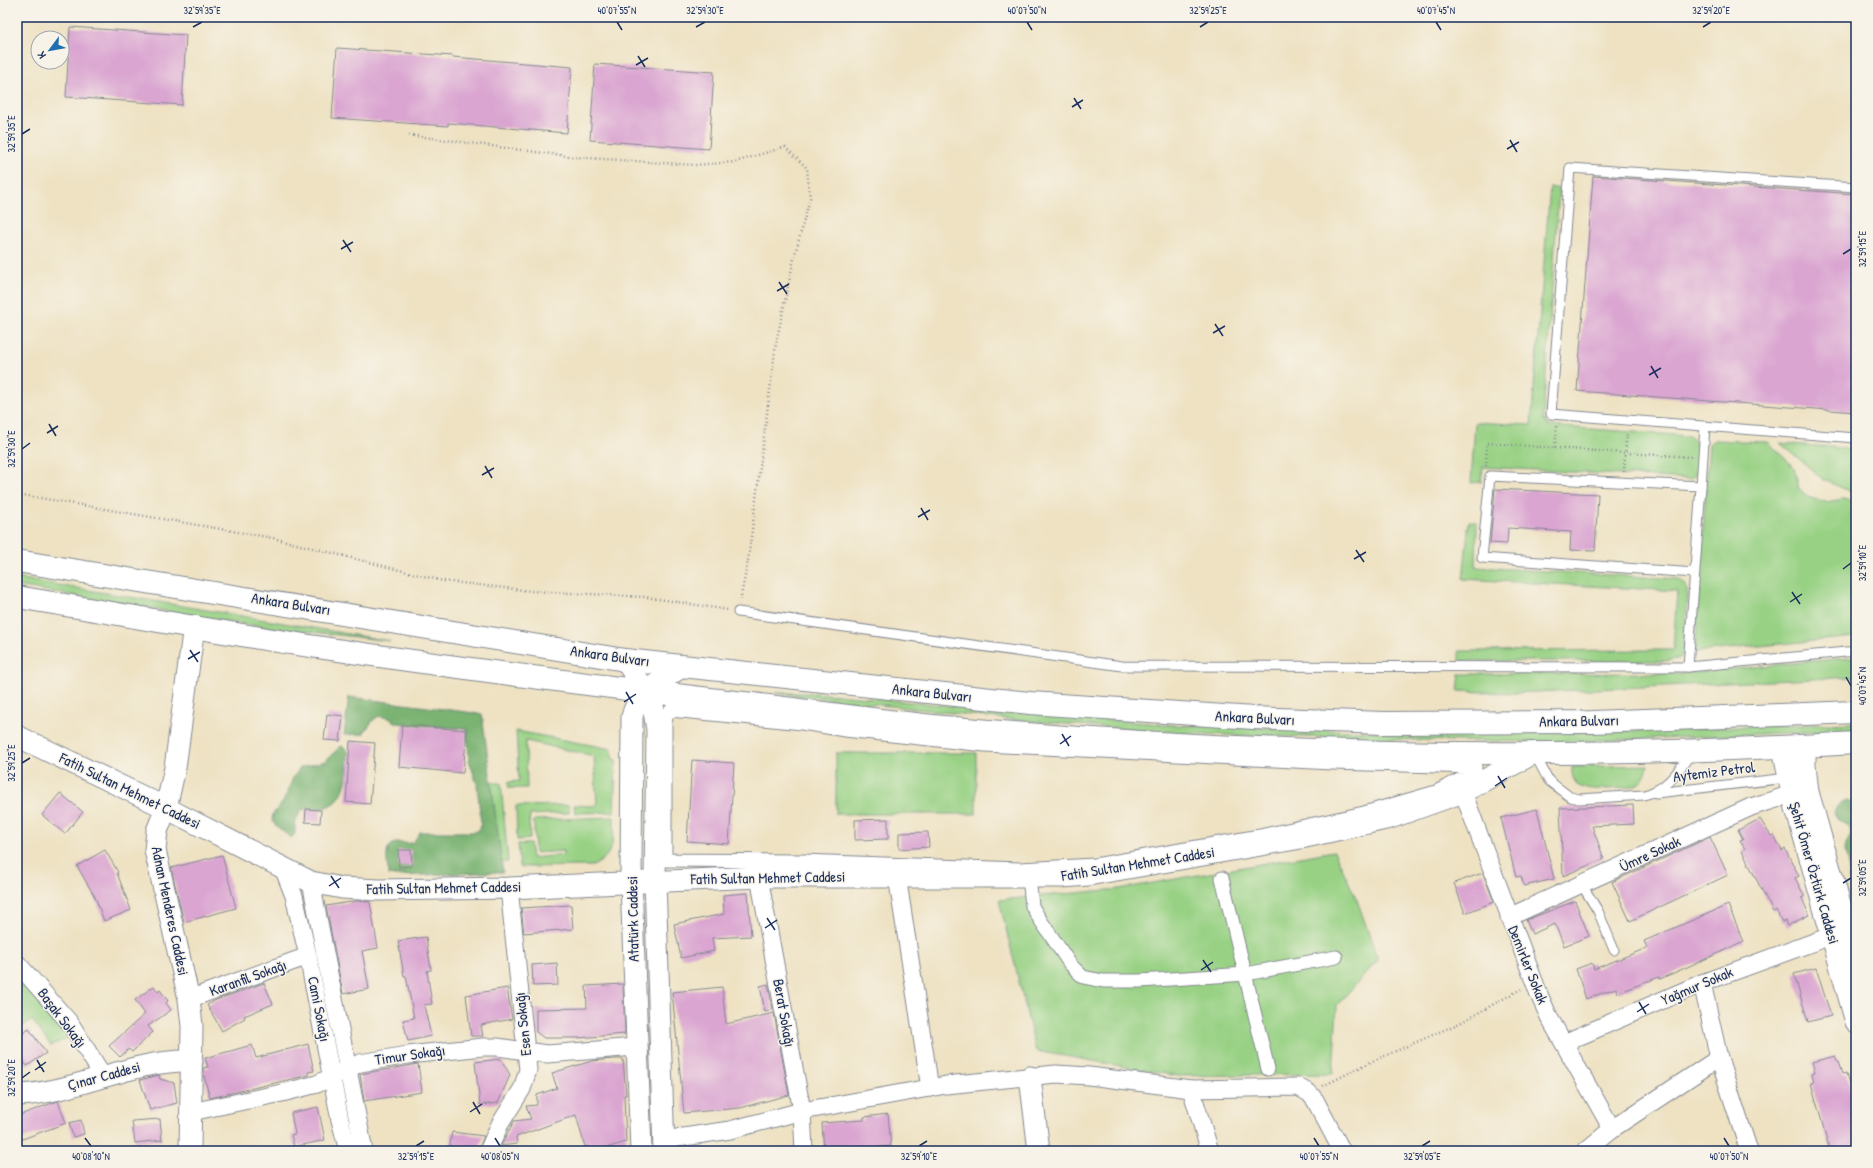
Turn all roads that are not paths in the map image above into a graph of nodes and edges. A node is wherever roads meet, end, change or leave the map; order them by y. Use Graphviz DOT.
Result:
graph roads {
  1 [pos="1856,188"];
  2 [pos="1706,426"];
  3 [pos="1856,438"];
  4 [pos="1701,486"];
  5 [pos="17,561"];
  6 [pos="1694,573"];
  7 [pos="17,596"];
  8 [pos="738,612"];
  9 [pos="194,626"];
  10 [pos="1856,651"];
  11 [pos="625,660"];
  12 [pos="683,666"];
  13 [pos="1688,667"];
  14 [pos="646,692"];
  15 [pos="1856,712"];
  16 [pos="17,736"];
  17 [pos="1856,743"];
  18 [pos="1805,746"];
  19 [pos="1783,747"];
  20 [pos="1694,749"];
  21 [pos="1534,753"];
  22 [pos="1790,786"];
  23 [pos="1463,792"];
  24 [pos="1644,795"];
  25 [pos="166,808"];
  26 [pos="802,861"];
  27 [pos="283,868"];
  28 [pos="896,876"];
  29 [pos="759,877"];
  30 [pos="1029,877"];
  31 [pos="1222,878"];
  32 [pos="655,880"];
  33 [pos="631,881"];
  34 [pos="311,882"];
  35 [pos="1582,886"];
  36 [pos="509,888"];
  37 [pos="1509,917"];
  38 [pos="1845,931"];
  39 [pos="1614,950"];
  40 [pos="308,956"];
  41 [pos="1336,957"];
  42 [pos="1856,960"];
  43 [pos="17,963"];
  44 [pos="1246,974"];
  45 [pos="1702,983"];
  46 [pos="189,999"];
  47 [pos="1856,1022"];
  48 [pos="1564,1043"];
  49 [pos="636,1047"];
  50 [pos="526,1052"];
  51 [pos="1719,1058"];
  52 [pos="192,1061"];
  53 [pos="348,1067"];
  54 [pos="1268,1069"];
  55 [pos="103,1076"];
  56 [pos="332,1076"];
  57 [pos="1030,1077"];
  58 [pos="930,1088"];
  59 [pos="1191,1089"];
  60 [pos="17,1095"];
  61 [pos="802,1111"];
  62 [pos="191,1112"];
  63 [pos="1612,1129"];
  64 [pos="664,1146"];
  65 [pos="190,1151"];
  66 [pos="348,1151"];
  67 [pos="364,1151"];
  68 [pos="488,1151"];
  69 [pos="641,1151"];
  70 [pos="804,1151"];
  71 [pos="1039,1151"];
  72 [pos="1210,1151"];
  73 [pos="1342,1151"];
  74 [pos="1585,1151"];
  75 [pos="1748,1151"];
  1 -- 2 [label="lane"];
  2 -- 3 [label="lane"];
  2 -- 4 [label="lane"];
  4 -- 6 [label="lane"];
  4 -- 6 [label="lane"];
  5 -- 11 [label="main road, Ankara Bulvarı"];
  6 -- 13 [label="lane"];
  7 -- 9 [label="main road, Ankara Bulvarı"];
  8 -- 13 [label="lane"];
  9 -- 14 [label="main road, Ankara Bulvarı"];
  9 -- 25 [label="street, Adnan Menderes Caddesi"];
  10 -- 13 [label="lane"];
  11 -- 12 [label="main road, Ankara Bulvarı"];
  11 -- 14 [label="street, Atatürk Caddesi"];
  12 -- 14 [label="street, Atatürk Caddesi"];
  12 -- 15 [label="main road, Ankara Bulvarı"];
  14 -- 21 [label="main road, Ankara Bulvarı"];
  14 -- 32 [label="street, Atatürk Caddesi"];
  14 -- 33 [label="street, Atatürk Caddesi"];
  16 -- 25 [label="street, Fatih Sultan Mehmet Caddesi"];
  17 -- 18 [label="main road, Ankara Bulvarı"];
  18 -- 19 [label="main road, Ankara Bulvarı"];
  18 -- 38 [label="street, Şehit Ömer Öztürk Caddesi"];
  19 -- 20 [label="main road, Ankara Bulvarı"];
  19 -- 22 [label="street, Şehit Ömer Öztürk Caddesi"];
  20 -- 21 [label="main road, Ankara Bulvarı"];
  20 -- 24 [label="lane, Aytemiz Petrol"];
  21 -- 23 [label="street, Fatih Sultan Mehmet Caddesi"];
  21 -- 24 [label="lane, Aytemiz Petrol"];
  22 -- 24 [label="lane, Aytemiz Petrol"];
  22 -- 35 [label="street, Ümre Sokak"];
  22 -- 38 [label="street, Şehit Ömer Öztürk Caddesi"];
  23 -- 30 [label="street, Fatih Sultan Mehmet Caddesi"];
  23 -- 37 [label="street, Demirler Sokak"];
  25 -- 27 [label="street, Fatih Sultan Mehmet Caddesi"];
  25 -- 46 [label="street, Adnan Menderes Caddesi"];
  26 -- 26 [label="street"];
  27 -- 34 [label="street, Fatih Sultan Mehmet Caddesi"];
  27 -- 40 [label="street, Cami Sokağı"];
  28 -- 29 [label="street, Fatih Sultan Mehmet Caddesi"];
  28 -- 30 [label="street, Fatih Sultan Mehmet Caddesi"];
  28 -- 58 [label="street"];
  29 -- 32 [label="street, Fatih Sultan Mehmet Caddesi"];
  29 -- 61 [label="street, Berat Sokağı"];
  30 -- 44 [label="street"];
  31 -- 44 [label="street"];
  32 -- 33 [label="street, Fatih Sultan Mehmet Caddesi"];
  32 -- 64 [label="street, Atatürk Caddesi"];
  33 -- 36 [label="street, Fatih Sultan Mehmet Caddesi"];
  33 -- 49 [label="street, Atatürk Caddesi"];
  34 -- 36 [label="street, Fatih Sultan Mehmet Caddesi"];
  34 -- 53 [label="street, Cami Sokağı"];
  35 -- 37 [label="street, Ümre Sokak"];
  35 -- 39 [label="lane"];
  36 -- 50 [label="street, Esen Sokağı"];
  37 -- 48 [label="street, Demirler Sokak"];
  38 -- 42 [label="street, Şehit Ömer Öztürk Caddesi"];
  38 -- 45 [label="street, Yağmur Sokak"];
  38 -- 47 [label="street, Şehit Ömer Öztürk Caddesi"];
  40 -- 46 [label="street, Karanfil Sokağı"];
  40 -- 56 [label="street, Cami Sokağı"];
  41 -- 44 [label="street"];
  43 -- 55 [label="street, Başak Sokağı"];
  44 -- 54 [label="street"];
  45 -- 48 [label="street, Yağmur Sokak"];
  45 -- 51 [label="street"];
  46 -- 52 [label="street, Adnan Menderes Caddesi"];
  48 -- 63 [label="street, Demirler Sokak"];
  49 -- 50 [label="street, Timur Sokağı"];
  49 -- 69 [label="street, Atatürk Caddesi"];
  50 -- 53 [label="street, Timur Sokağı"];
  50 -- 68 [label="street, Esen Sokağı"];
  51 -- 63 [label="street"];
  51 -- 75 [label="street"];
  52 -- 55 [label="street, Çınar Caddesi"];
  52 -- 62 [label="street, Adnan Menderes Caddesi"];
  53 -- 56 [label="street, Timur Sokağı"];
  53 -- 67 [label="street, Cami Sokağı"];
  55 -- 60 [label="street, Çınar Caddesi"];
  56 -- 62 [label="street, Timur Sokağı"];
  56 -- 66 [label="street, Cami Sokağı"];
  57 -- 58 [label="street"];
  57 -- 59 [label="street"];
  57 -- 71 [label="street"];
  58 -- 61 [label="street"];
  59 -- 72 [label="street"];
  59 -- 73 [label="street"];
  61 -- 64 [label="street"];
  61 -- 70 [label="street, Berat Sokağı"];
  62 -- 65 [label="street, Adnan Menderes Caddesi"];
  63 -- 74 [label="street"];
}
